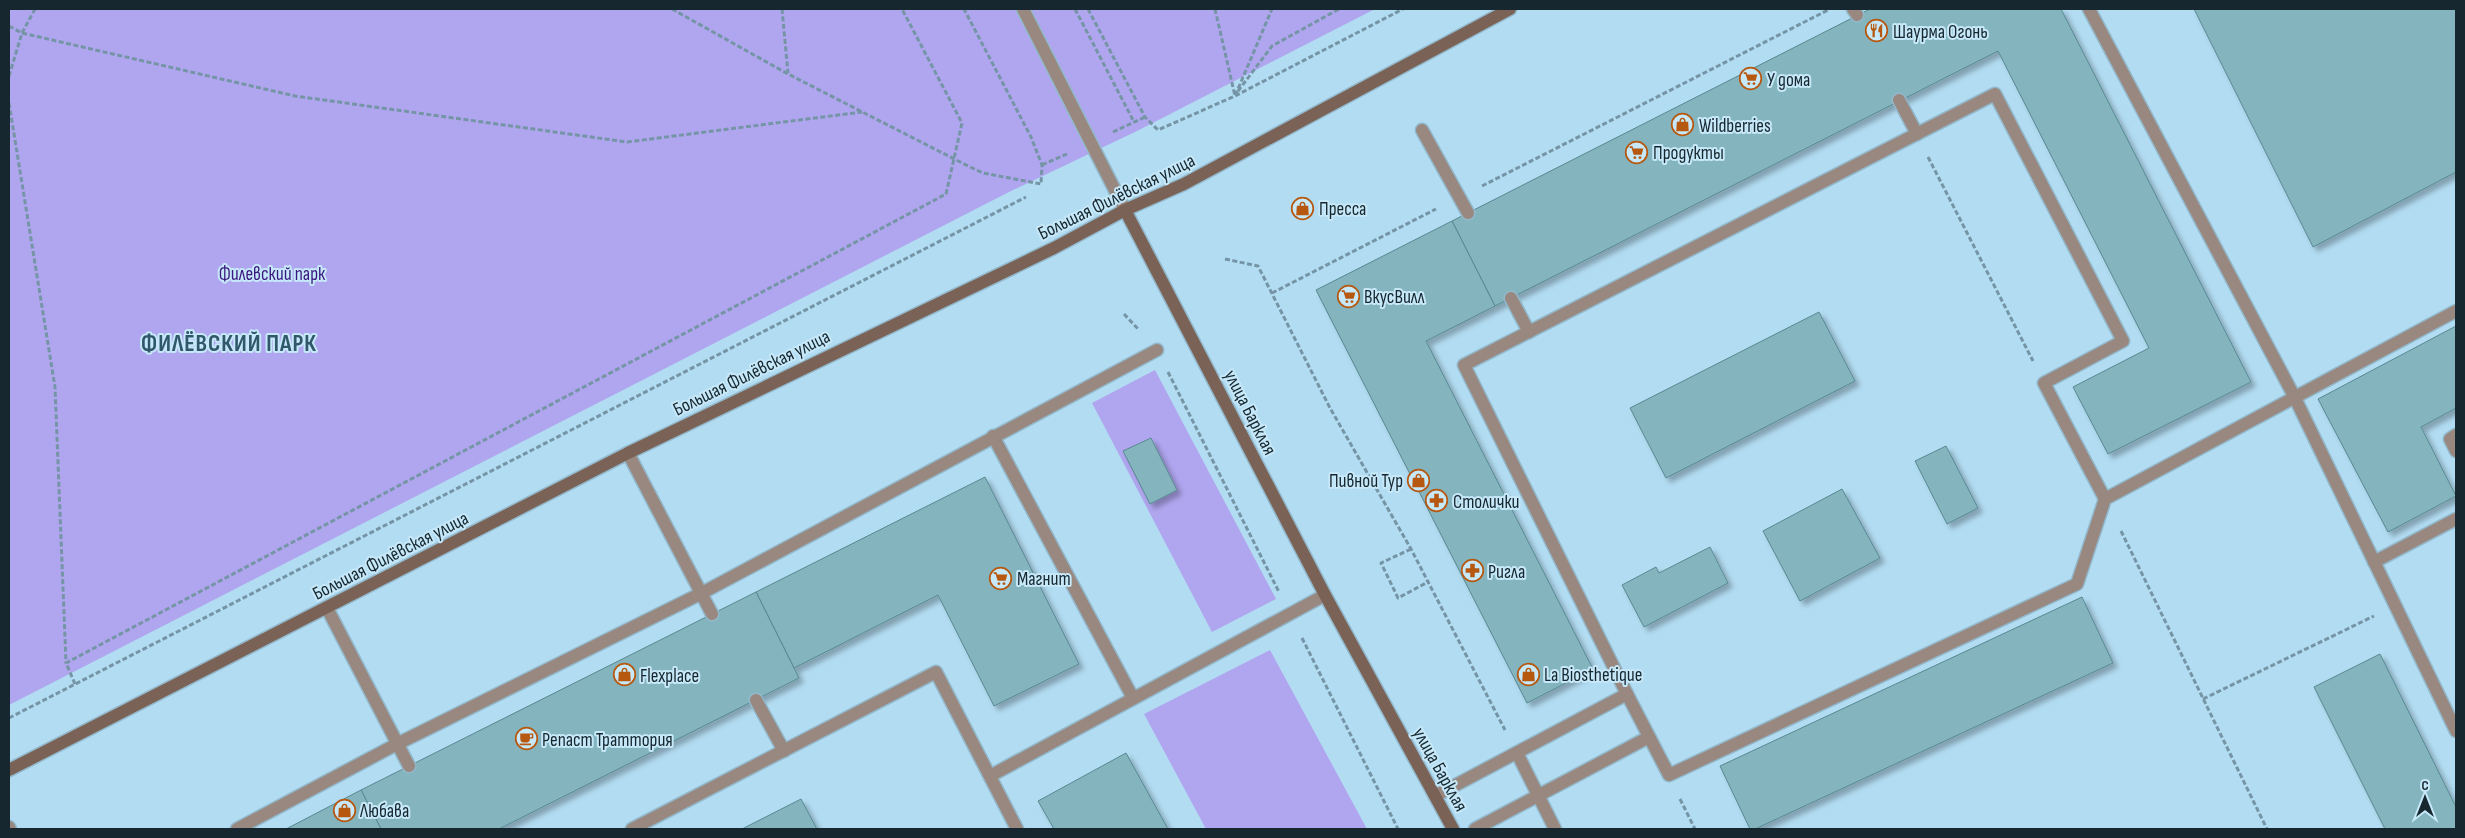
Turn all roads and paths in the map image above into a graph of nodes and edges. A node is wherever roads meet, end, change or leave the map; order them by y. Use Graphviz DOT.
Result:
graph roads {
  1 [pos="35,9"];
  2 [pos="672,9"];
  3 [pos="782,9"];
  4 [pos="902,9"];
  5 [pos="964,9"];
  6 [pos="1023,9"];
  7 [pos="1075,9"];
  8 [pos="1088,9"];
  9 [pos="1215,9"];
  10 [pos="1272,9"];
  11 [pos="1339,9"];
  12 [pos="1403,9"];
  13 [pos="1510,9"];
  14 [pos="1830,9"];
  15 [pos="2089,9"];
  16 [pos="9,26"];
  17 [pos="22,33"];
  18 [pos="788,74"];
  19 [pos="9,76"];
  20 [pos="1235,96"];
  21 [pos="1900,100"];
  22 [pos="9,103"];
  23 [pos="862,112"];
  24 [pos="1145,117"];
  25 [pos="1422,130"];
  26 [pos="1916,134"];
  27 [pos="954,158"];
  28 [pos="1026,197"];
  29 [pos="1460,197"];
  30 [pos="1125,210"];
  31 [pos="1468,213"];
  32 [pos="1225,259"];
  33 [pos="1272,293"];
  34 [pos="1512,298"];
  35 [pos="2456,310"];
  36 [pos="1124,314"];
  37 [pos="1529,332"];
  38 [pos="1157,350"];
  39 [pos="2044,383"];
  40 [pos="2294,396"];
  41 [pos="2456,435"];
  42 [pos="993,436"];
  43 [pos="2456,451"];
  44 [pos="628,453"];
  45 [pos="2105,499"];
  46 [pos="2456,519"];
  47 [pos="1411,549"];
  48 [pos="2374,562"];
  49 [pos="1428,582"];
  50 [pos="700,594"];
  51 [pos="1325,595"];
  52 [pos="2395,605"];
  53 [pos="327,608"];
  54 [pos="1289,613"];
  55 [pos="712,614"];
  56 [pos="66,663"];
  57 [pos="75,684"];
  58 [pos="1626,694"];
  59 [pos="1133,698"];
  60 [pos="2203,699"];
  61 [pos="756,700"];
  62 [pos="9,718"];
  63 [pos="2456,731"];
  64 [pos="1649,737"];
  65 [pos="398,744"];
  66 [pos="784,751"];
  67 [pos="1517,753"];
  68 [pos="409,766"];
  69 [pos="9,770"];
  70 [pos="1669,775"];
  71 [pos="990,776"];
  72 [pos="1435,796"];
  73 [pos="1538,796"];
  74 [pos="237,829"];
  75 [pos="632,829"];
  76 [pos="1017,829"];
  77 [pos="1398,829"];
  78 [pos="1453,829"];
  79 [pos="1475,829"];
  80 [pos="1555,829"];
  81 [pos="1695,829"];
  82 [pos="2267,829"];
  1 -- 17 [label="path"];
  2 -- 18 [label="path"];
  3 -- 18 [label="path"];
  4 -- 27 [label="path"];
  5 -- 27 [label="path"];
  6 -- 30 [label="street, улица Барклая"];
  7 -- 24 [label="path"];
  8 -- 24 [label="path"];
  9 -- 20 [label="path"];
  10 -- 20 [label="path"];
  11 -- 20 [label="path"];
  12 -- 20 [label="path"];
  13 -- 30 [label="main road, Большая Филёвская улица"];
  14 -- 29 [label="path"];
  15 -- 40 [label="street"];
  16 -- 17 [label="path"];
  17 -- 19 [label="path"];
  17 -- 23 [label="path"];
  18 -- 23 [label="path"];
  20 -- 24 [label="path"];
  21 -- 26 [label="street"];
  22 -- 56 [label="path"];
  23 -- 27 [label="path"];
  25 -- 29 [label="street"];
  26 -- 37 [label="street"];
  26 -- 39 [label="path"];
  26 -- 39 [label="street"];
  27 -- 56 [label="path"];
  28 -- 57 [label="path"];
  29 -- 31 [label="street"];
  29 -- 33 [label="path"];
  30 -- 44 [label="main road, Большая Филёвская улица"];
  30 -- 51 [label="main road, улица Барклая"];
  32 -- 33 [label="path"];
  33 -- 47 [label="path"];
  34 -- 37 [label="street"];
  35 -- 40 [label="street"];
  36 -- 38 [label="path"];
  37 -- 58 [label="street"];
  38 -- 42 [label="street"];
  38 -- 54 [label="path"];
  39 -- 45 [label="street"];
  40 -- 45 [label="street"];
  40 -- 48 [label="street"];
  41 -- 43 [label="street"];
  42 -- 50 [label="street"];
  42 -- 59 [label="street"];
  44 -- 50 [label="street"];
  44 -- 53 [label="main road, Большая Филёвская улица"];
  45 -- 60 [label="path"];
  45 -- 70 [label="street"];
  46 -- 48 [label="street"];
  47 -- 49 [label="path"];
  47 -- 49 [label="path"];
  48 -- 52 [label="street"];
  49 -- 67 [label="path"];
  50 -- 55 [label="street"];
  50 -- 65 [label="street"];
  51 -- 54 [label="street"];
  51 -- 72 [label="main road, улица Барклая"];
  52 -- 60 [label="path"];
  52 -- 63 [label="street"];
  53 -- 65 [label="street"];
  53 -- 69 [label="main road, Большая Филёвская улица"];
  54 -- 59 [label="street"];
  54 -- 77 [label="path"];
  56 -- 57 [label="path"];
  57 -- 62 [label="path"];
  58 -- 64 [label="street"];
  58 -- 67 [label="street"];
  59 -- 71 [label="street"];
  60 -- 82 [label="path"];
  61 -- 66 [label="street"];
  64 -- 70 [label="street"];
  64 -- 73 [label="street"];
  65 -- 68 [label="street"];
  65 -- 74 [label="street"];
  66 -- 71 [label="street"];
  66 -- 75 [label="street"];
  67 -- 72 [label="street"];
  67 -- 73 [label="street"];
  70 -- 81 [label="path"];
  71 -- 76 [label="street"];
  72 -- 78 [label="main road, улица Барклая"];
  73 -- 79 [label="street"];
  73 -- 80 [label="street"];
}
